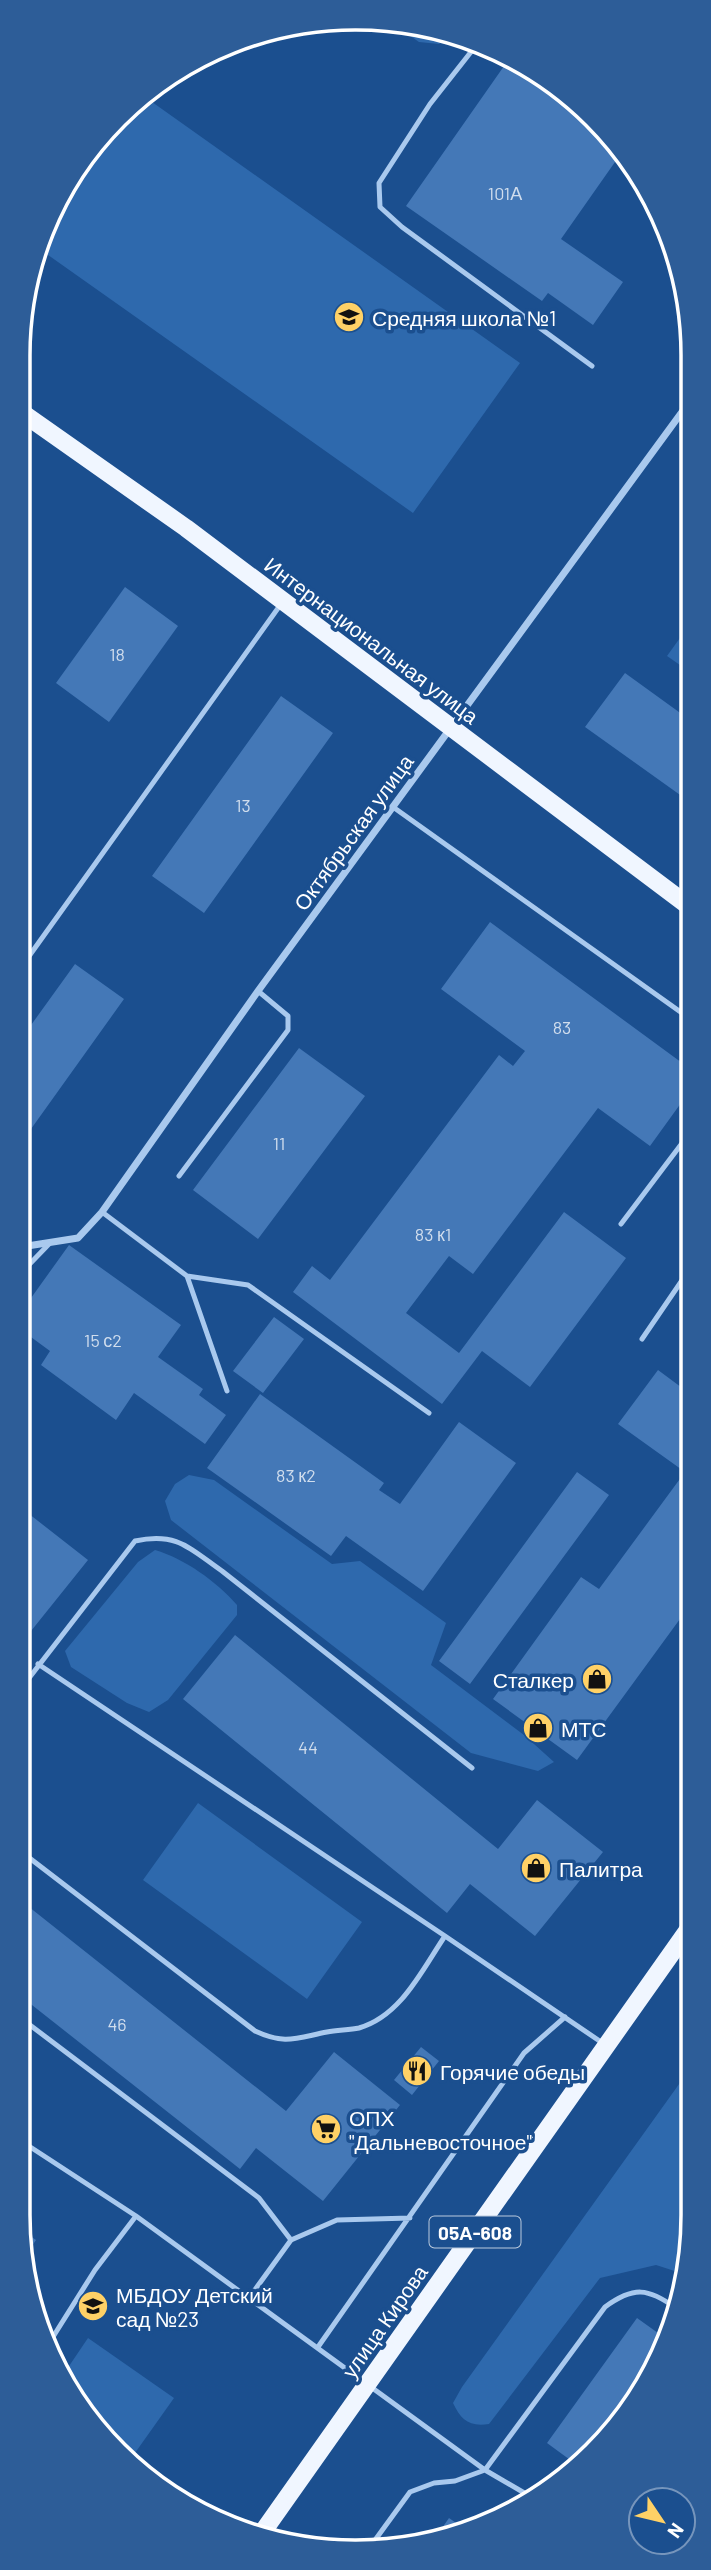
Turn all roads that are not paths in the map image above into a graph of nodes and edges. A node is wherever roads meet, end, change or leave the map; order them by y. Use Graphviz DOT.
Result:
graph roads {
  1 [pos="471,52"];
  2 [pos="592,366"];
  3 [pos="681,415"];
  4 [pos="30,419"];
  5 [pos="283,601"];
  6 [pos="451,728"];
  7 [pos="393,807"];
  8 [pos="681,900"];
  9 [pos="30,955"];
  10 [pos="258,990"];
  11 [pos="681,1012"];
  12 [pos="681,1145"];
  13 [pos="179,1176"];
  14 [pos="102,1212"];
  15 [pos="621,1224"];
  16 [pos="49,1244"];
  17 [pos="30,1246"];
  18 [pos="30,1264"];
  19 [pos="187,1276"];
  20 [pos="681,1282"];
  21 [pos="642,1339"];
  22 [pos="226,1391"];
  23 [pos="429,1413"];
  24 [pos="38,1664"];
  25 [pos="30,1675"];
  26 [pos="472,1768"];
  27 [pos="30,1858"];
  28 [pos="445,1936"];
  29 [pos="681,1940"];
  30 [pos="565,2017"];
  31 [pos="30,2025"];
  32 [pos="606,2046"];
  33 [pos="30,2147"];
  34 [pos="136,2216"];
  35 [pos="410,2218"];
  36 [pos="291,2240"];
  37 [pos="248,2298"];
  38 [pos="669,2303"];
  39 [pos="54,2336"];
  40 [pos="318,2347"];
  41 [pos="369,2383"];
  42 [pos="485,2470"];
  43 [pos="525,2492"];
  44 [pos="266,2527"];
  45 [pos="375,2540"];
  1 -- 2 [label="lane"];
  3 -- 6 [label="street, Октябрьская улица"];
  4 -- 5 [label="main road, Интернациональная улица"];
  5 -- 6 [label="main road, Интернациональная улица"];
  5 -- 9 [label="lane"];
  6 -- 7 [label="street, Октябрьская улица"];
  6 -- 8 [label="main road, Интернациональная улица"];
  7 -- 10 [label="street, Октябрьская улица"];
  7 -- 11 [label="lane"];
  10 -- 13 [label="lane"];
  10 -- 14 [label="street, Октябрьская улица"];
  12 -- 15 [label="lane"];
  14 -- 16 [label="street, Октябрьская улица"];
  14 -- 19 [label="lane"];
  16 -- 17 [label="street, Октябрьская улица"];
  16 -- 18 [label="lane"];
  19 -- 22 [label="lane"];
  19 -- 23 [label="lane"];
  20 -- 21 [label="lane"];
  24 -- 25 [label="lane"];
  24 -- 26 [label="lane"];
  24 -- 28 [label="lane"];
  27 -- 28 [label="lane"];
  28 -- 30 [label="lane"];
  29 -- 32 [label="main road, улица Кирова / 05А-608"];
  30 -- 32 [label="lane"];
  30 -- 35 [label="lane"];
  31 -- 36 [label="lane"];
  32 -- 41 [label="main road, улица Кирова / 05А-608"];
  33 -- 34 [label="lane"];
  34 -- 37 [label="lane"];
  34 -- 39 [label="lane"];
  35 -- 36 [label="lane"];
  35 -- 40 [label="lane"];
  36 -- 37 [label="lane"];
  37 -- 40 [label="lane"];
  38 -- 42 [label="lane"];
  40 -- 41 [label="lane"];
  41 -- 42 [label="lane"];
  41 -- 44 [label="main road, улица Кирова / 05А-608"];
  42 -- 43 [label="lane"];
  42 -- 45 [label="lane"];
}
